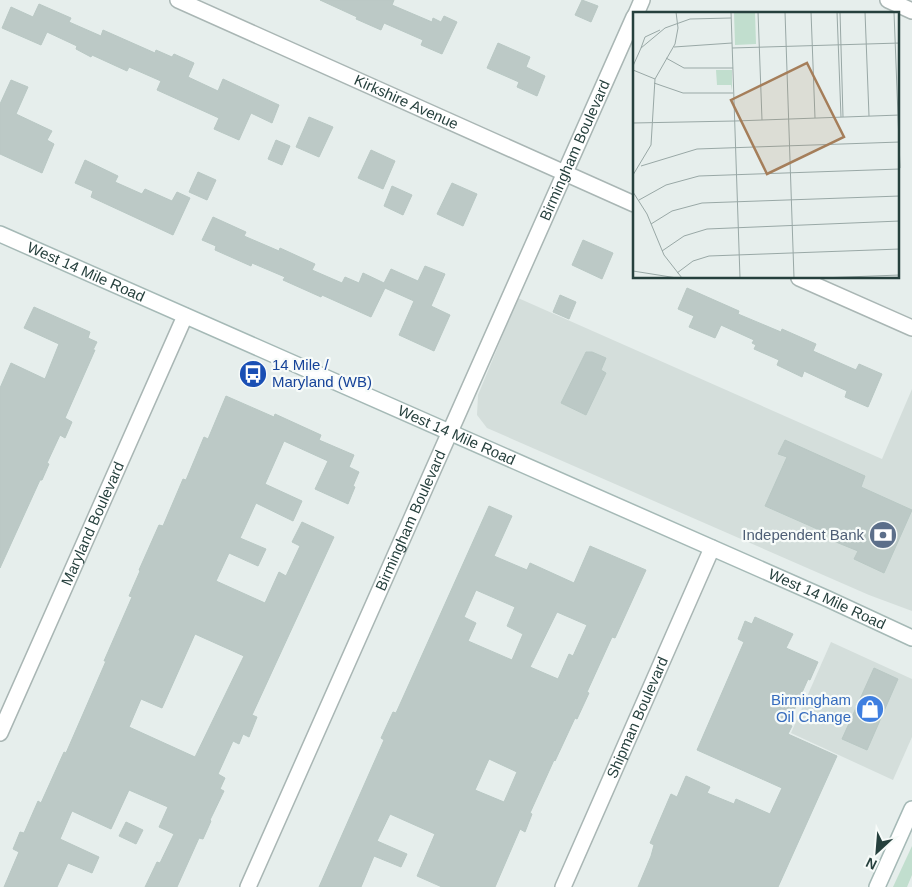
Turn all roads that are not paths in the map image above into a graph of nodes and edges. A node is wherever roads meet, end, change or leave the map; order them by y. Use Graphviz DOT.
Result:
graph roads {
  1 [pos="178,0"];
  2 [pos="642,0"];
  3 [pos="888,0"];
  4 [pos="912,11"];
  5 [pos="636,12"];
  6 [pos="633,20"];
  7 [pos="566,173"];
  8 [pos="633,204"];
  9 [pos="0,234"];
  10 [pos="801,279"];
  11 [pos="185,316"];
  12 [pos="912,328"];
  13 [pos="450,433"];
  14 [pos="712,548"];
  15 [pos="912,638"];
  16 [pos="0,733"];
  17 [pos="912,809"];
  18 [pos="248,887"];
  19 [pos="563,887"];
  20 [pos="877,887"];
  1 -- 7 [label="street, Kirkshire Avenue"];
  2 -- 5 [label="street, Birmingham Boulevard"];
  3 -- 4 [label="street"];
  6 -- 7 [label="street, Birmingham Boulevard"];
  7 -- 8 [label="street, Kirkshire Avenue"];
  7 -- 13 [label="street, Birmingham Boulevard"];
  9 -- 11 [label="street, West 14 Mile Road"];
  10 -- 12 [label="street"];
  11 -- 13 [label="street, West 14 Mile Road"];
  11 -- 16 [label="street, Maryland Boulevard"];
  13 -- 14 [label="street, West 14 Mile Road"];
  13 -- 18 [label="street, Birmingham Boulevard"];
  14 -- 15 [label="street, West 14 Mile Road"];
  14 -- 19 [label="street, Shipman Boulevard"];
  17 -- 20 [label="street"];
}
